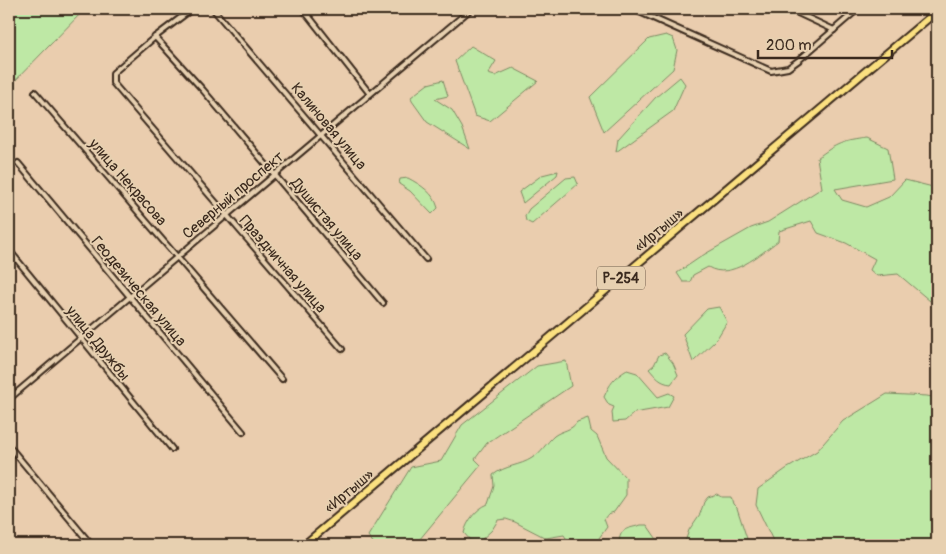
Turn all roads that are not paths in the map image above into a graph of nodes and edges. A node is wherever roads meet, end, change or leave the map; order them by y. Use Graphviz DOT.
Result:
graph roads {
  1 [pos="192,9"];
  2 [pos="214,9"];
  3 [pos="303,9"];
  4 [pos="472,9"];
  5 [pos="633,9"];
  6 [pos="789,9"];
  7 [pos="858,9"];
  8 [pos="937,11"];
  9 [pos="834,30"];
  10 [pos="155,36"];
  11 [pos="35,92"];
  12 [pos="370,94"];
  13 [pos="322,135"];
  14 [pos="18,163"];
  15 [pos="275,175"];
  16 [pos="226,216"];
  17 [pos="9,250"];
  18 [pos="177,257"];
  19 [pos="426,259"];
  20 [pos="130,297"];
  21 [pos="383,303"];
  22 [pos="81,339"];
  23 [pos="342,349"];
  24 [pos="282,379"];
  25 [pos="9,399"];
  26 [pos="243,432"];
  27 [pos="9,446"];
  28 [pos="172,449"];
  29 [pos="89,542"];
  30 [pos="304,545"];
  1 -- 10 [label="street"];
  2 -- 13 [label="street, Калиновая улица"];
  3 -- 12 [label="street"];
  4 -- 12 [label="street, Северный проспект"];
  5 -- 9 [label="street"];
  6 -- 9 [label="street"];
  7 -- 9 [label="street"];
  8 -- 30 [label="highway, «Иртыш» / Р-254"];
  10 -- 15 [label="street, Душистая улица"];
  10 -- 16 [label="street, Праздничная улица"];
  11 -- 18 [label="street, улица Некрасова"];
  12 -- 13 [label="street, Северный проспект"];
  13 -- 15 [label="street, Северный проспект"];
  13 -- 19 [label="street, Калиновая улица"];
  14 -- 20 [label="street, Геодезическая улица"];
  15 -- 16 [label="street, Северный проспект"];
  15 -- 21 [label="street, Душистая улица"];
  16 -- 18 [label="street, Северный проспект"];
  16 -- 23 [label="street, Праздничная улица"];
  17 -- 22 [label="street, улица Дружбы"];
  18 -- 20 [label="street, Северный проспект"];
  18 -- 24 [label="street, улица Некрасова"];
  20 -- 22 [label="street, Северный проспект"];
  20 -- 26 [label="street, Геодезическая улица"];
  22 -- 25 [label="street, Северный проспект"];
  22 -- 28 [label="street, улица Дружбы"];
  27 -- 29 [label="street"];
}
